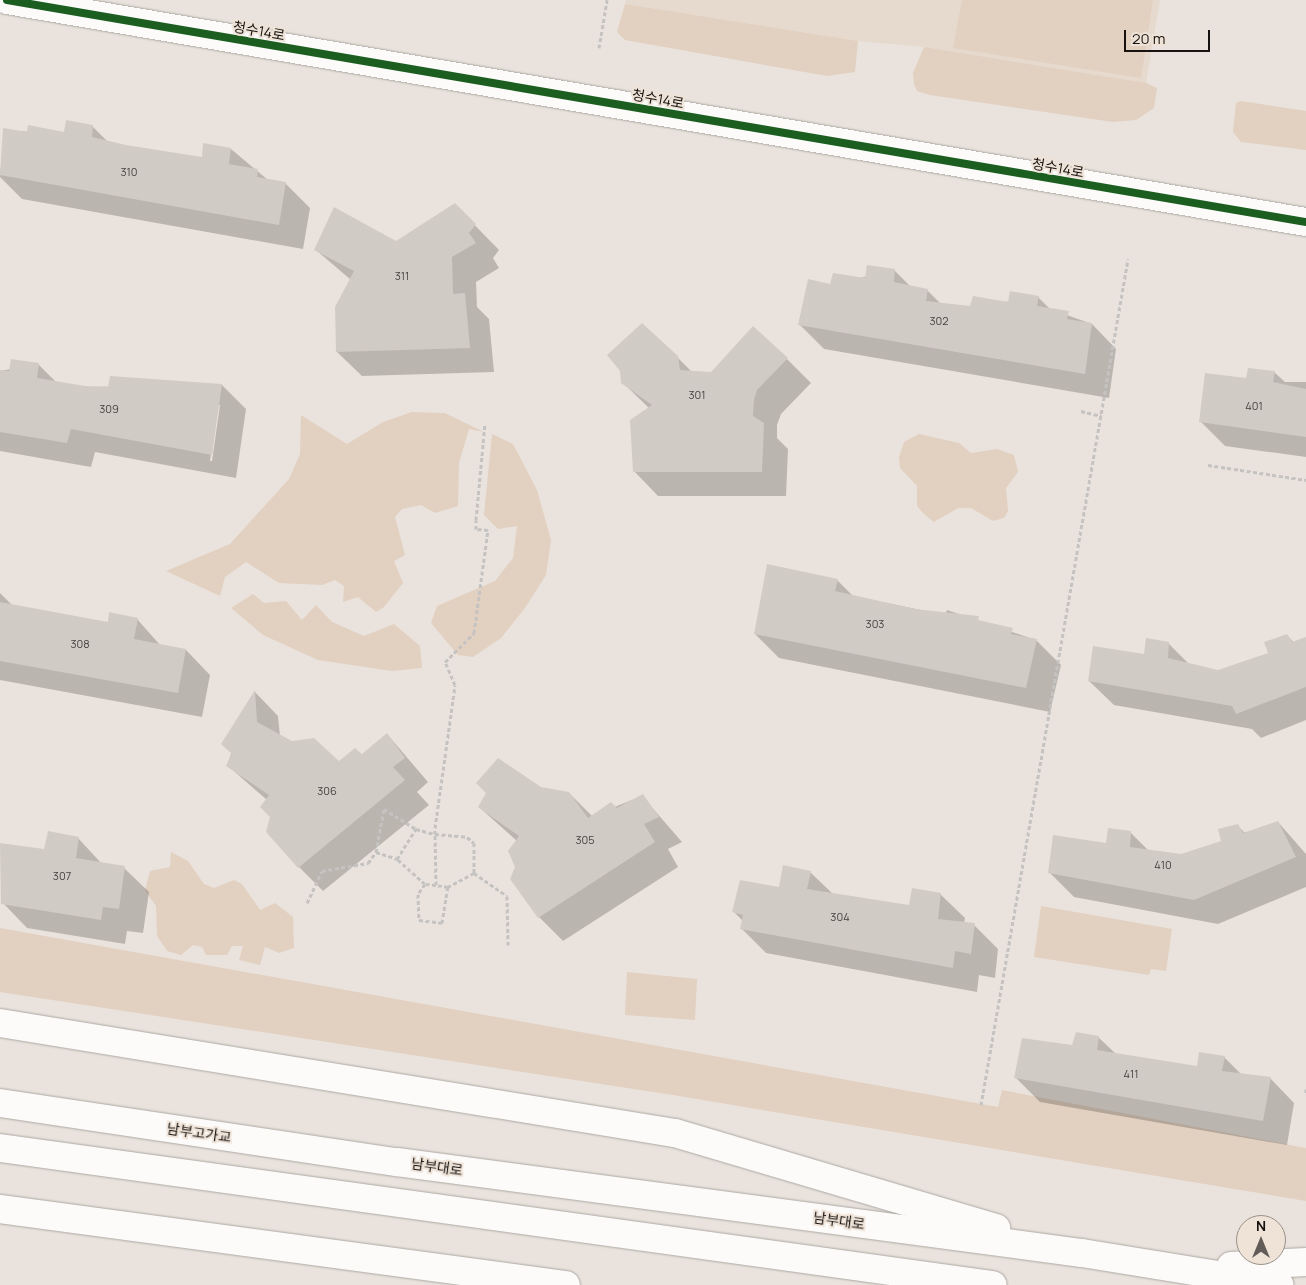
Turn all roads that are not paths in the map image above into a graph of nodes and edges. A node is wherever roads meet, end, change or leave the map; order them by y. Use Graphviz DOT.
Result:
graph roads {
  1 [pos="7,0"];
  2 [pos="1306,222"];
  3 [pos="0,1023"];
  4 [pos="0,1103"];
  5 [pos="0,1148"];
  6 [pos="397,1162"];
  7 [pos="0,1209"];
  8 [pos="1082,1253"];
  9 [pos="1306,1262"];
  10 [pos="1177,1269"];
  11 [pos="566,1285"];
  12 [pos="993,1285"];
  13 [pos="1279,1285"];
  1 -- 2 [label="main road, 청수14로"];
  3 -- 8 [label="main road"];
  4 -- 6 [label="main road, 남부고가교"];
  5 -- 12 [label="main road"];
  6 -- 8 [label="main road, 남부대로"];
  7 -- 11 [label="main road"];
  8 -- 10 [label="main road, 남부대로"];
  9 -- 10 [label="main road"];
  10 -- 13 [label="main road, 남부대로"];
}
